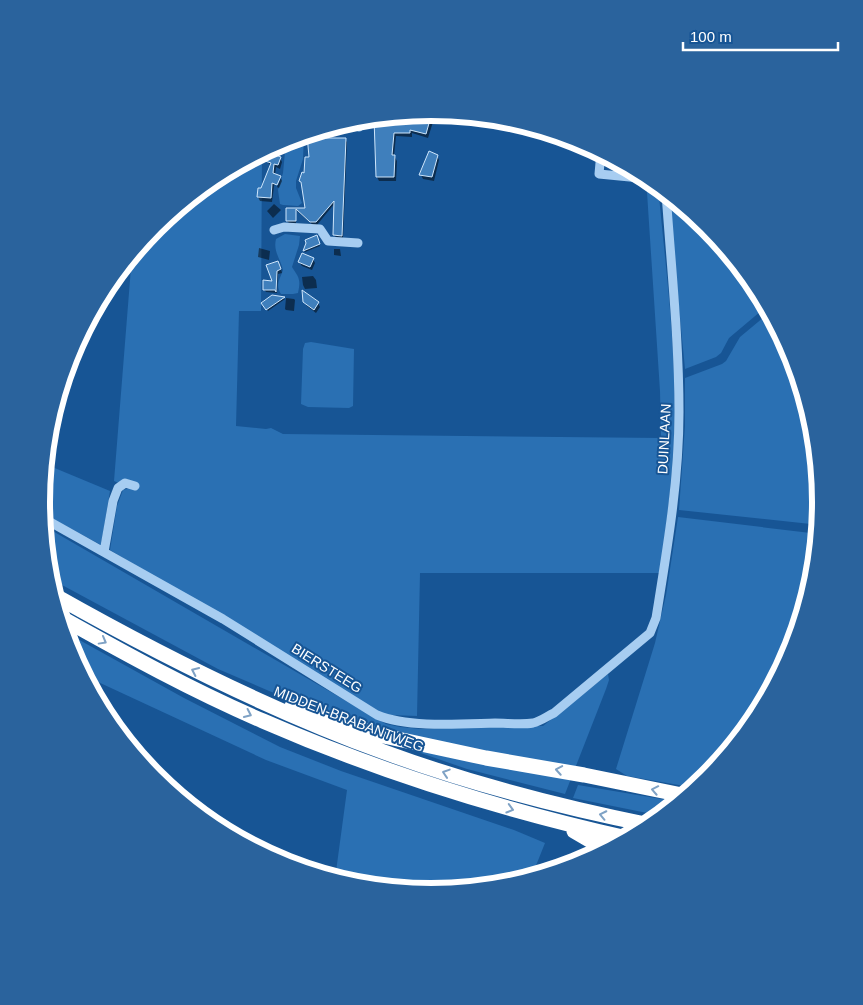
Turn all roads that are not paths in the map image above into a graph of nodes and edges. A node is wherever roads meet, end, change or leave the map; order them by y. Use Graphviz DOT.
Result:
graph roads {
  1 [pos="600,160"];
  2 [pos="630,177"];
  3 [pos="667,202"];
  4 [pos="274,230"];
  5 [pos="358,243"];
  6 [pos="135,486"];
  7 [pos="51,522"];
  8 [pos="104,552"];
  9 [pos="63,600"];
  10 [pos="69,622"];
  11 [pos="610,666"];
  12 [pos="240,692"];
  13 [pos="677,794"];
  14 [pos="562,823"];
  15 [pos="639,823"];
  16 [pos="617,836"];
  17 [pos="599,845"];
  1 -- 2 [label="street"];
  3 -- 11 [label="street, DUINLAAN"];
  4 -- 5 [label="street"];
  6 -- 8 [label="street"];
  7 -- 8 [label="street, BIERSTEEG"];
  8 -- 11 [label="street, BIERSTEEG"];
  12 -- 9 [label="highway, MIDDEN-BRABANTWEG, one-way"];
  10 -- 14 [label="highway, one-way"];
  13 -- 12 [label="highway, one-way"];
  15 -- 12 [label="highway, MIDDEN-BRABANTWEG, one-way"];
  14 -- 16 [label="highway"];
  14 -- 17 [label="highway"];
}
